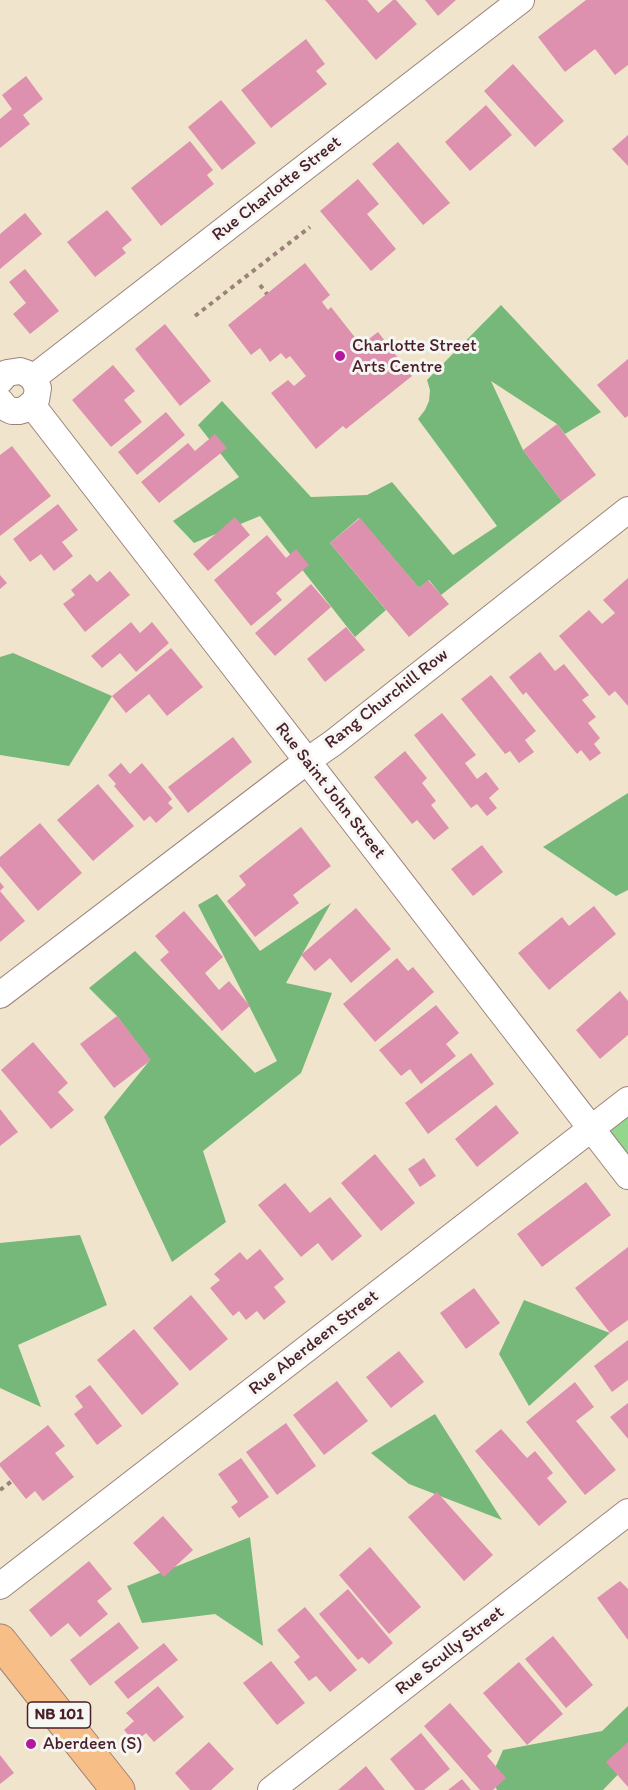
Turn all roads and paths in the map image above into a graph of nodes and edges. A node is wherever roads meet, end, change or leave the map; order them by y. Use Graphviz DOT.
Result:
graph roads {
  1 [pos="520,0"];
  2 [pos="310,227"];
  3 [pos="260,285"];
  4 [pos="267,294"];
  5 [pos="195,316"];
  6 [pos="33,378"];
  7 [pos="1,388"];
  8 [pos="32,405"];
  9 [pos="628,510"];
  10 [pos="307,761"];
  11 [pos="0,995"];
  12 [pos="628,1100"];
  13 [pos="591,1128"];
  14 [pos="628,1176"];
  15 [pos="12,1481"];
  16 [pos="0,1490"];
  17 [pos="628,1512"];
  18 [pos="0,1586"];
  19 [pos="0,1641"];
  20 [pos="118,1790"];
  21 [pos="271,1790"];
  1 -- 6 [label="street, Rue Charlotte Street"];
  2 -- 5 [label="path"];
  3 -- 4 [label="path"];
  6 -- 7 [label="street"];
  6 -- 8 [label="street"];
  7 -- 8 [label="street"];
  8 -- 10 [label="street, Rue Saint John Street"];
  9 -- 10 [label="street, Rang Churchill Row"];
  10 -- 11 [label="street, Rang Churchill Row"];
  10 -- 13 [label="street, Rue Saint John Street"];
  12 -- 13 [label="street, Rue Aberdeen Street"];
  13 -- 14 [label="street, Rue Saint John Street"];
  13 -- 18 [label="street, Rue Aberdeen Street"];
  15 -- 16 [label="path"];
  17 -- 21 [label="street, Rue Scully Street"];
  19 -- 20 [label="main road, NB 101"];
}
